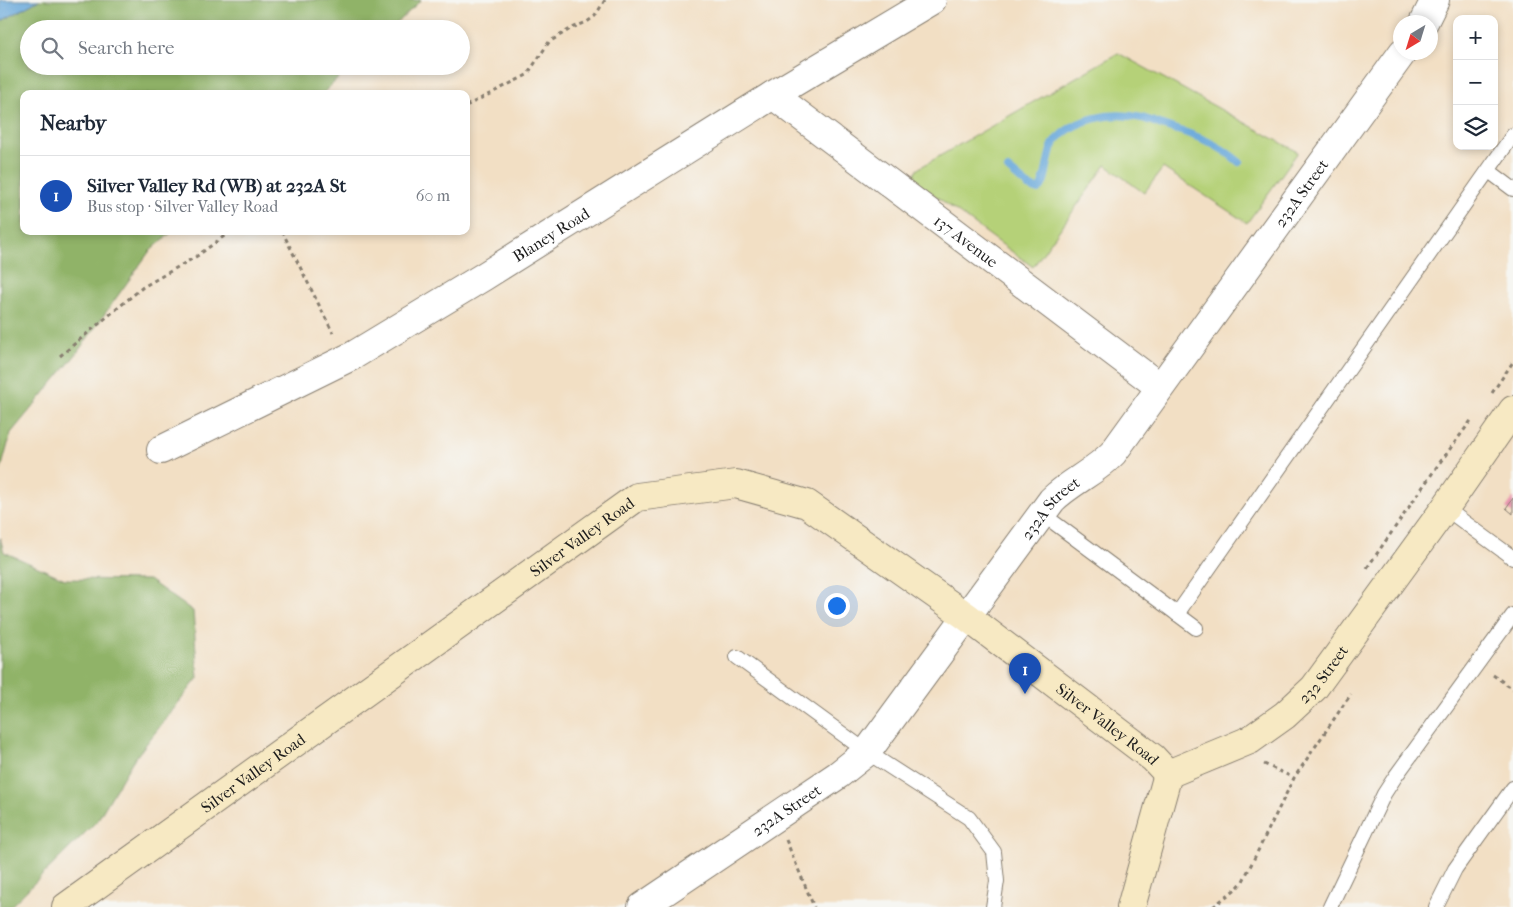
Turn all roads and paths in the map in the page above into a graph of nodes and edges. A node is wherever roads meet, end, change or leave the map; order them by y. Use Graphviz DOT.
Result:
graph roads {
  1 [pos="604,0"];
  2 [pos="932,0"];
  3 [pos="1434,0"];
  4 [pos="1427,15"];
  5 [pos="1397,60"];
  6 [pos="773,95"];
  7 [pos="470,104"];
  8 [pos="1513,135"];
  9 [pos="1489,171"];
  10 [pos="1513,189"];
  11 [pos="226,235"];
  12 [pos="284,235"];
  13 [pos="333,334"];
  14 [pos="60,356"];
  15 [pos="1513,362"];
  16 [pos="1160,387"];
  17 [pos="1491,395"];
  18 [pos="1479,410"];
  19 [pos="1513,410"];
  20 [pos="161,450"];
  21 [pos="1445,508"];
  22 [pos="1041,513"];
  23 [pos="1513,558"];
  24 [pos="1364,571"];
  25 [pos="1177,614"];
  26 [pos="1513,615"];
  27 [pos="966,616"];
  28 [pos="1196,628"];
  29 [pos="737,656"];
  30 [pos="1478,663"];
  31 [pos="1513,689"];
  32 [pos="1351,694"];
  33 [pos="867,752"];
  34 [pos="1264,764"];
  35 [pos="1168,774"];
  36 [pos="1294,778"];
  37 [pos="1513,788"];
  38 [pos="777,816"];
  39 [pos="79,903"];
  40 [pos="642,907"];
  41 [pos="814,907"];
  42 [pos="992,907"];
  43 [pos="1131,907"];
  44 [pos="1213,907"];
  45 [pos="1330,907"];
  46 [pos="1436,907"];
  1 -- 7 [label="path"];
  2 -- 6 [label="street, Blaney Road"];
  3 -- 4 [label="street"];
  5 -- 16 [label="street, 232A Street"];
  6 -- 16 [label="street, 137 Avenue"];
  6 -- 20 [label="street, Blaney Road"];
  8 -- 9 [label="lane"];
  9 -- 10 [label="lane"];
  9 -- 25 [label="lane"];
  11 -- 14 [label="path"];
  12 -- 13 [label="path"];
  15 -- 17 [label="path"];
  16 -- 22 [label="street, 232A Street"];
  18 -- 24 [label="path"];
  19 -- 21 [label="street, 232 Street"];
  21 -- 23 [label="lane"];
  21 -- 35 [label="street, 232 Street"];
  22 -- 25 [label="lane"];
  22 -- 27 [label="street, 232A Street"];
  25 -- 28 [label="lane"];
  26 -- 30 [label="lane"];
  27 -- 33 [label="street, 232A Street"];
  27 -- 35 [label="street, Silver Valley Road"];
  27 -- 39 [label="street, Silver Valley Road"];
  29 -- 33 [label="lane"];
  30 -- 31 [label="path"];
  30 -- 45 [label="lane"];
  32 -- 36 [label="path"];
  33 -- 38 [label="street, 232A Street"];
  33 -- 42 [label="lane"];
  34 -- 36 [label="path"];
  35 -- 43 [label="street"];
  36 -- 44 [label="path"];
  37 -- 46 [label="lane"];
  38 -- 40 [label="street, 232A Street"];
  38 -- 41 [label="path"];
}
